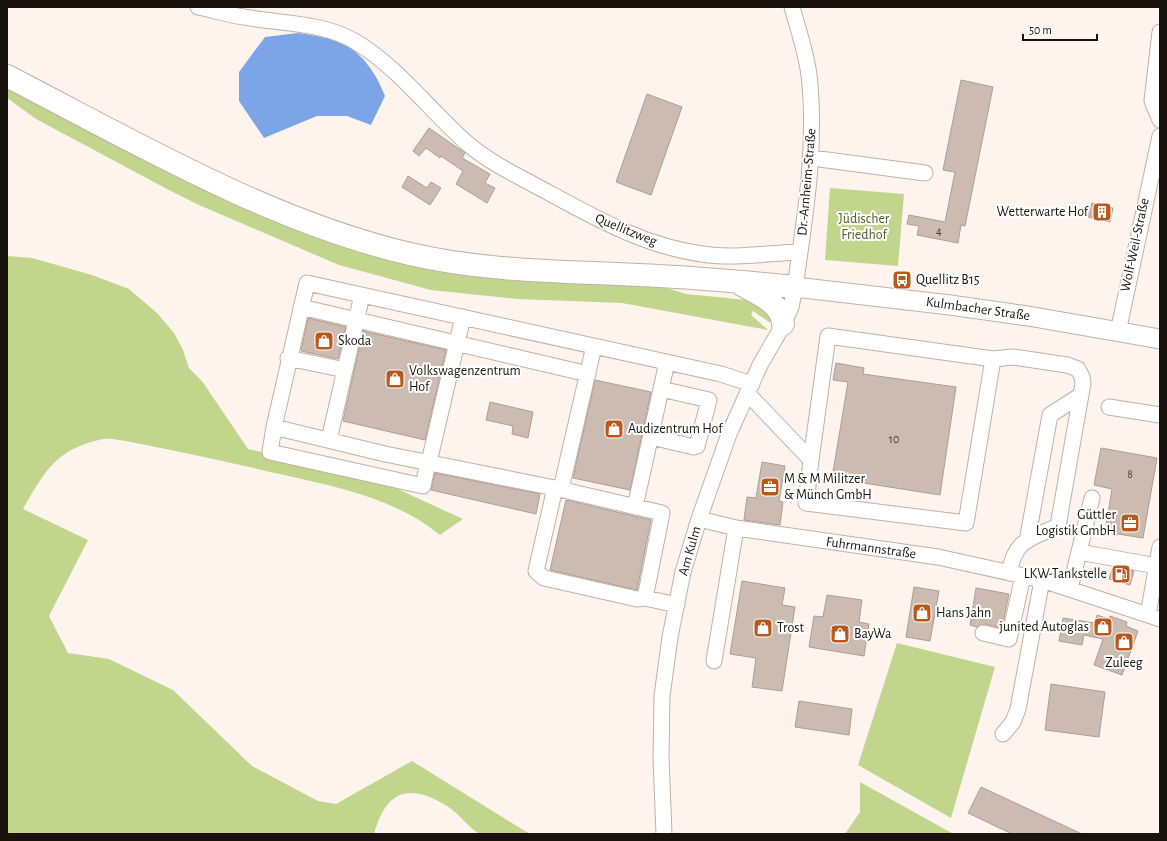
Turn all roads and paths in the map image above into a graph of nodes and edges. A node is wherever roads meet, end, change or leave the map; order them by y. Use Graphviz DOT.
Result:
graph roads {
  1 [pos="198,7"];
  2 [pos="792,7"];
  3 [pos="1160,32"];
  4 [pos="7,76"];
  5 [pos="1160,120"];
  6 [pos="1160,136"];
  7 [pos="812,158"];
  8 [pos="925,173"];
  9 [pos="800,252"];
  10 [pos="736,281"];
  11 [pos="795,287"];
  12 [pos="362,295"];
  13 [pos="301,307"];
  14 [pos="463,317"];
  15 [pos="357,320"];
  16 [pos="783,324"];
  17 [pos="1118,332"];
  18 [pos="1160,339"];
  19 [pos="457,343"];
  20 [pos="594,346"];
  21 [pos="288,358"];
  22 [pos="992,359"];
  23 [pos="667,362"];
  24 [pos="345,370"];
  25 [pos="588,374"];
  26 [pos="750,388"];
  27 [pos="661,389"];
  28 [pos="1081,396"];
  29 [pos="1109,407"];
  30 [pos="1160,415"];
  31 [pos="274,427"];
  32 [pos="651,437"];
  33 [pos="329,440"];
  34 [pos="811,460"];
  35 [pos="429,462"];
  36 [pos="558,488"];
  37 [pos="1092,498"];
  38 [pos="635,507"];
  39 [pos="699,519"];
  40 [pos="736,528"];
  41 [pos="1027,540"];
  42 [pos="1160,547"];
  43 [pos="1079,552"];
  44 [pos="1157,566"];
  45 [pos="1016,574"];
  46 [pos="1042,580"];
  47 [pos="1070,589"];
  48 [pos="645,598"];
  49 [pos="677,605"];
  50 [pos="1154,617"];
  51 [pos="983,633"];
  52 [pos="714,661"];
  53 [pos="1003,734"];
  54 [pos="664,834"];
  1 -- 9 [label="street, Quellitzweg"];
  2 -- 7 [label="street, Dr.-Arnheim-Straße"];
  3 -- 5 [label="street"];
  4 -- 10 [label="highway"];
  6 -- 17 [label="street, Wolf-Weil-Straße"];
  7 -- 8 [label="street"];
  7 -- 9 [label="street, Dr.-Arnheim-Straße"];
  9 -- 11 [label="street, Dr.-Arnheim-Straße"];
  10 -- 11 [label="highway"];
  10 -- 16 [label="highway"];
  11 -- 16 [label="street, Am Kulm"];
  11 -- 17 [label="main road, Kulmbacher Straße"];
  12 -- 13 [label="street"];
  12 -- 14 [label="street"];
  12 -- 15 [label="street"];
  13 -- 15 [label="street"];
  13 -- 21 [label="street"];
  14 -- 19 [label="street"];
  14 -- 20 [label="street"];
  15 -- 19 [label="street"];
  15 -- 24 [label="street"];
  16 -- 26 [label="street, Am Kulm"];
  17 -- 18 [label="main road, Kulmbacher Straße"];
  19 -- 25 [label="street"];
  19 -- 35 [label="street"];
  20 -- 23 [label="street"];
  20 -- 25 [label="street"];
  21 -- 24 [label="street"];
  21 -- 31 [label="street"];
  22 -- 28 [label="street"];
  22 -- 34 [label="street"];
  22 -- 34 [label="street"];
  23 -- 26 [label="street"];
  23 -- 27 [label="street"];
  24 -- 33 [label="street"];
  25 -- 36 [label="street"];
  26 -- 34 [label="street"];
  26 -- 39 [label="street, Am Kulm"];
  27 -- 32 [label="street"];
  27 -- 32 [label="street"];
  28 -- 41 [label="street"];
  28 -- 41 [label="street"];
  29 -- 30 [label="street"];
  31 -- 33 [label="street"];
  31 -- 35 [label="street"];
  32 -- 38 [label="street"];
  33 -- 35 [label="street"];
  35 -- 36 [label="street"];
  36 -- 38 [label="street"];
  36 -- 48 [label="street"];
  37 -- 43 [label="street"];
  38 -- 48 [label="street"];
  39 -- 40 [label="street, Fuhrmannstraße"];
  39 -- 49 [label="street, Am Kulm"];
  40 -- 45 [label="street, Fuhrmannstraße"];
  40 -- 52 [label="street"];
  41 -- 45 [label="street"];
  42 -- 44 [label="street"];
  43 -- 44 [label="street"];
  43 -- 47 [label="street"];
  44 -- 50 [label="street"];
  45 -- 46 [label="street, Fuhrmannstraße"];
  45 -- 51 [label="street"];
  46 -- 47 [label="street, Fuhrmannstraße"];
  46 -- 53 [label="street"];
  47 -- 50 [label="street, Fuhrmannstraße"];
  48 -- 49 [label="street"];
  49 -- 54 [label="street, Am Kulm"];
}
